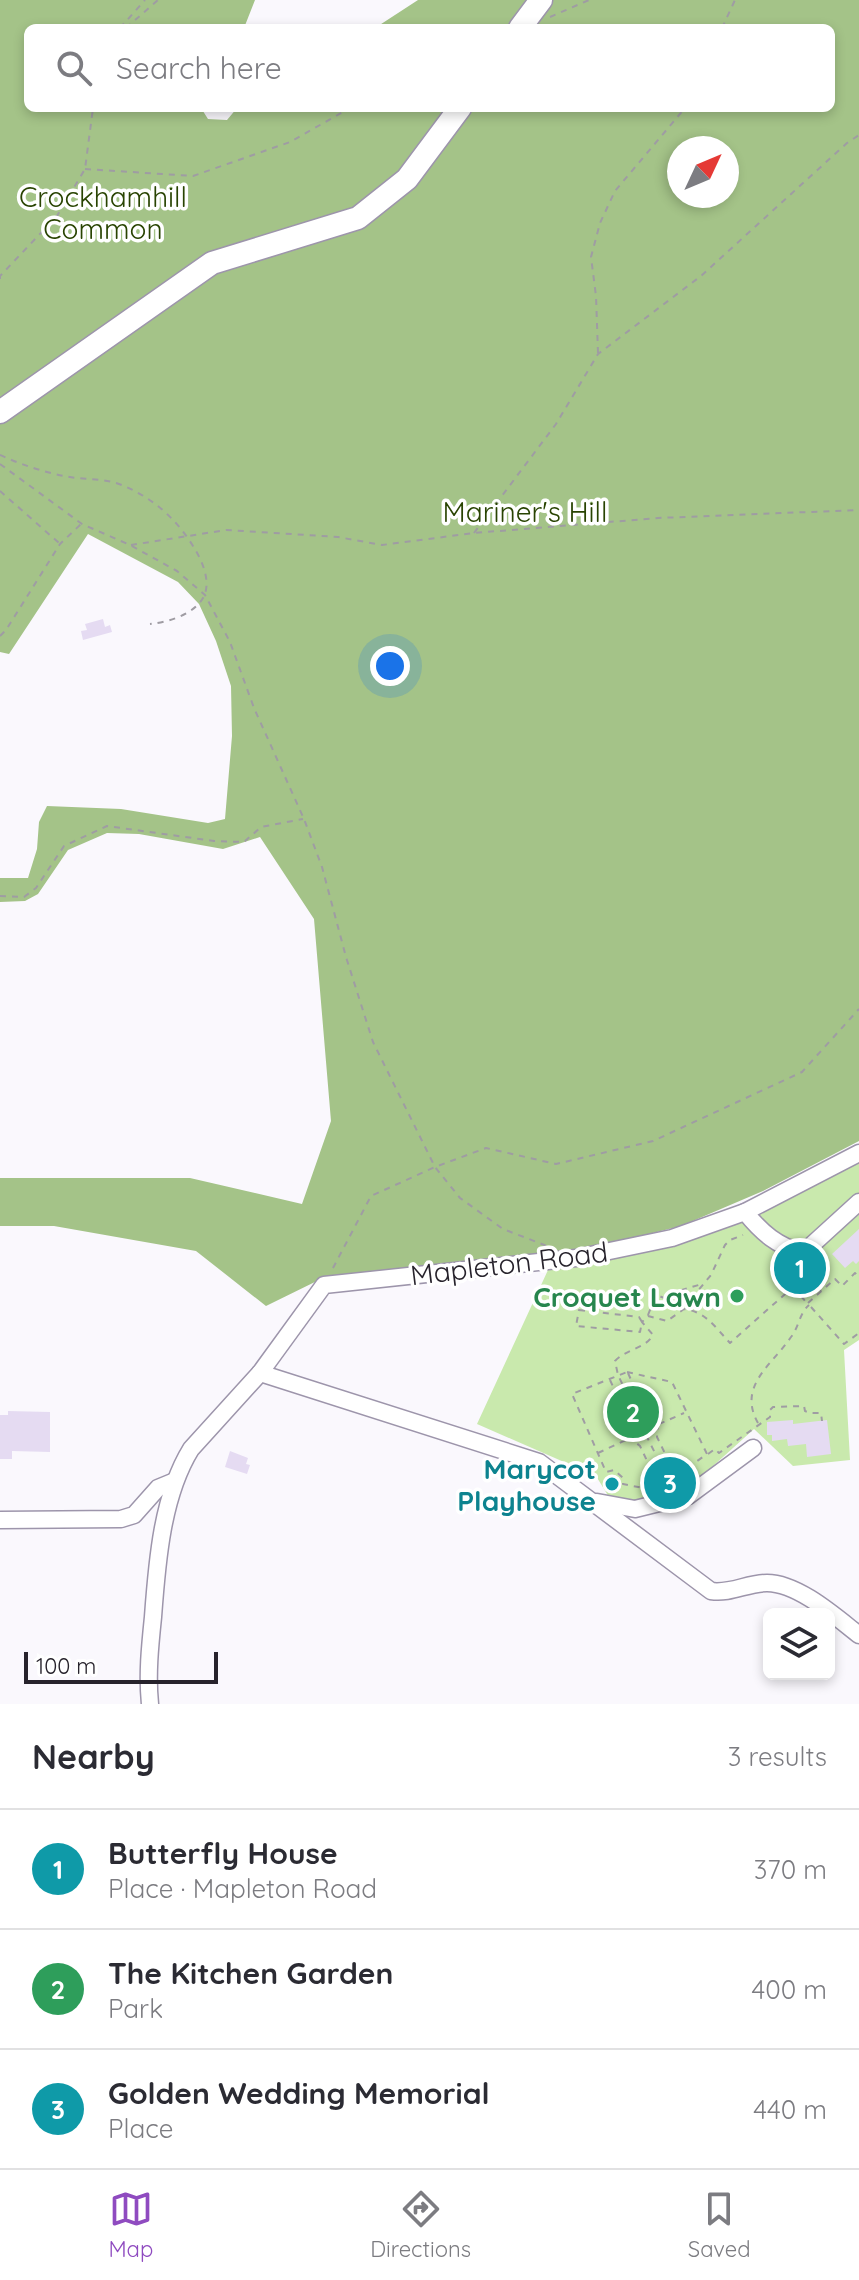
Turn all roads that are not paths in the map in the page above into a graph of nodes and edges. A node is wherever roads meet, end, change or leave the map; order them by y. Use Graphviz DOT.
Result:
graph roads {
  1 [pos="542,10"];
  2 [pos="525,24"];
  3 [pos="457,112"];
  4 [pos="0,412"];
  5 [pos="859,1153"];
  6 [pos="859,1202"];
  7 [pos="745,1212"];
  8 [pos="260,1373"];
  9 [pos="753,1448"];
  10 [pos="175,1481"];
  11 [pos="591,1501"];
  12 [pos="0,1520"];
  13 [pos="859,1635"];
  14 [pos="150,1704"];
  1 -- 2 [label="main road"];
  3 -- 4 [label="main road"];
  5 -- 7 [label="street, Mapleton Road"];
  6 -- 7 [label="street"];
  7 -- 8 [label="street, Mapleton Road"];
  8 -- 10 [label="street"];
  8 -- 11 [label="street"];
  9 -- 11 [label="street"];
  10 -- 12 [label="street"];
  10 -- 14 [label="street"];
  11 -- 13 [label="street"];
}
